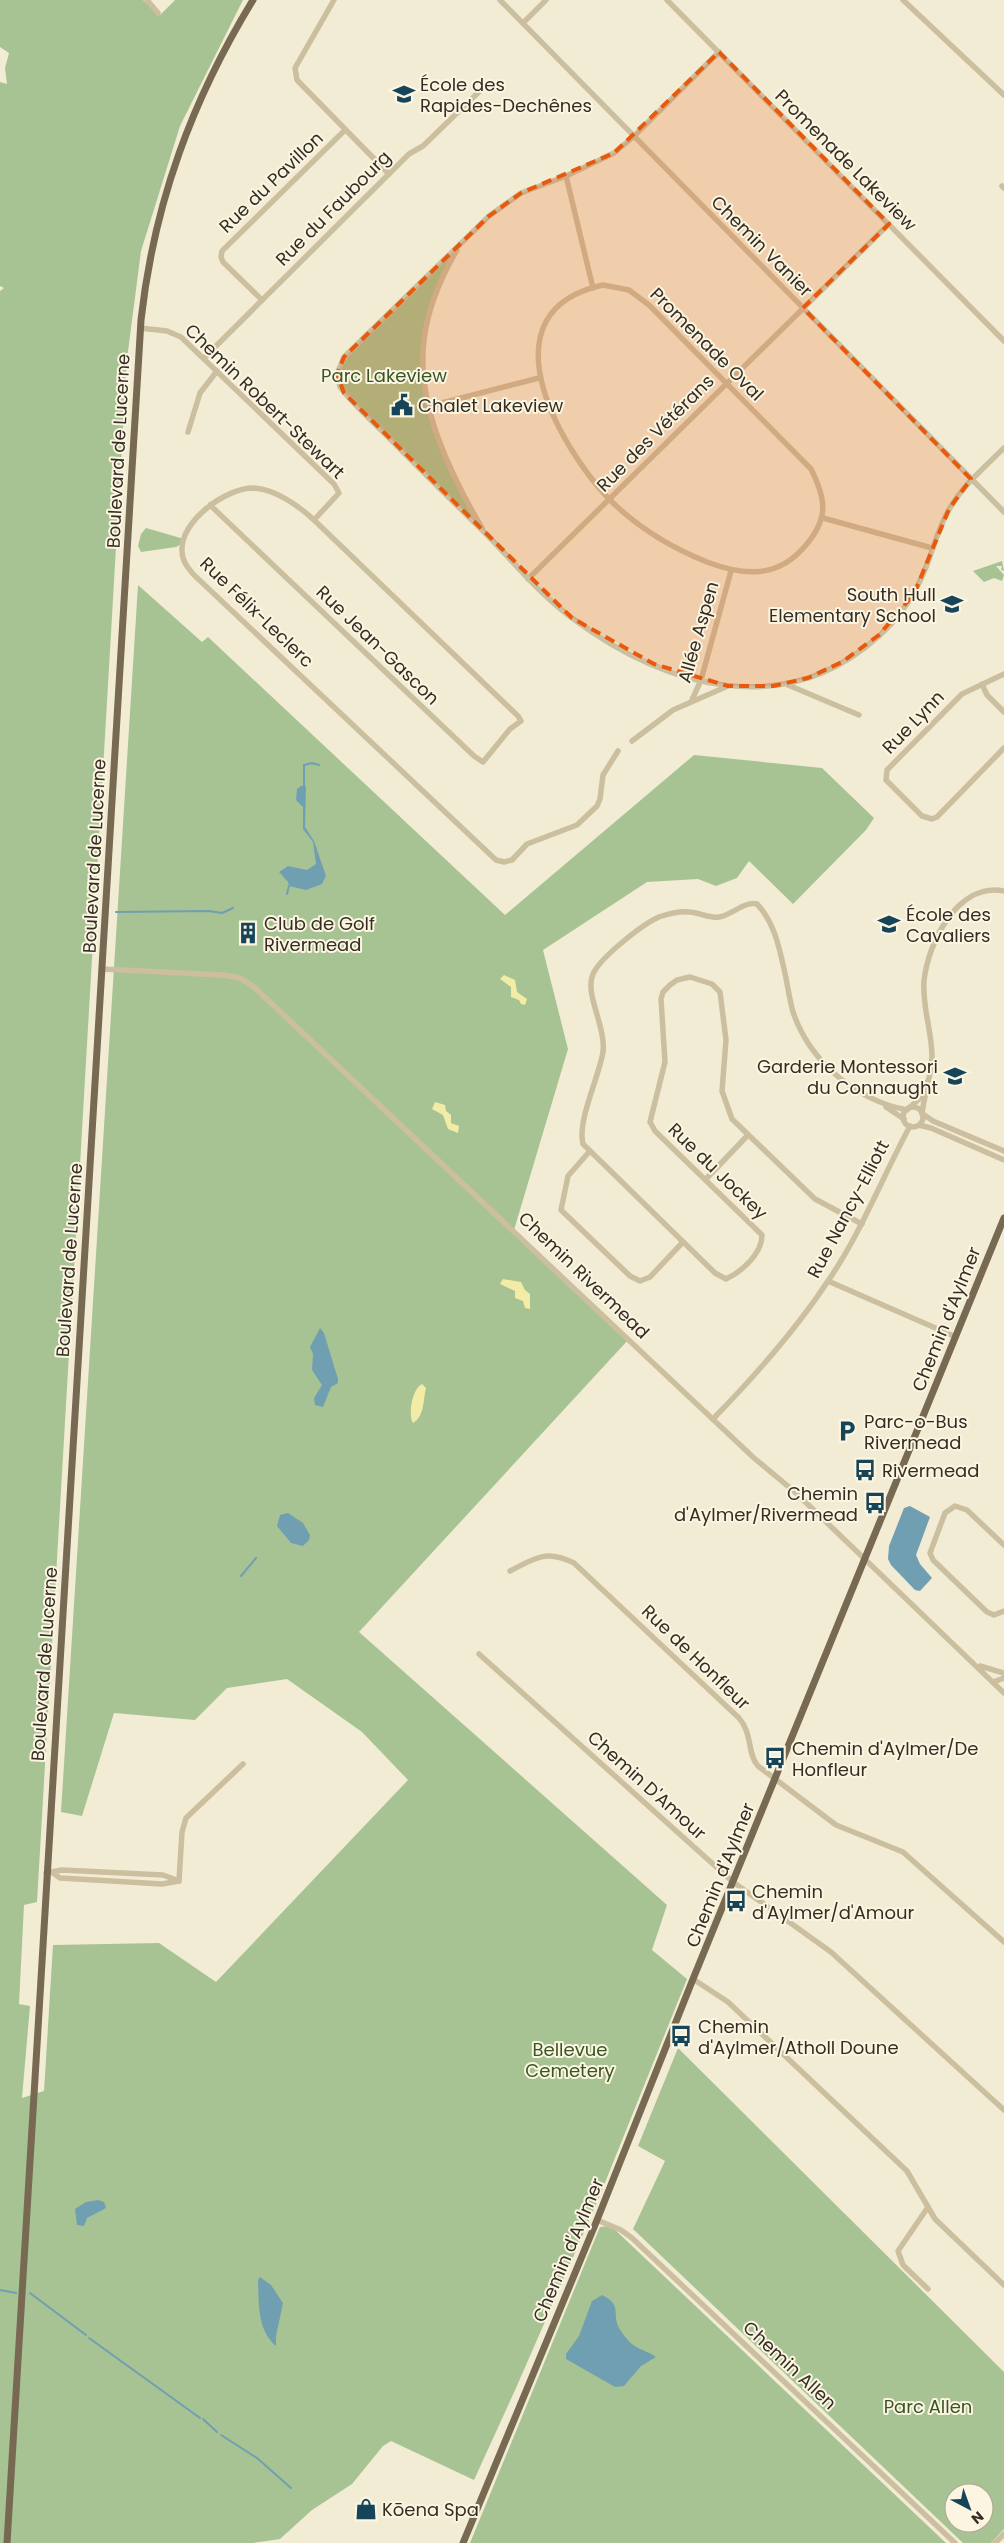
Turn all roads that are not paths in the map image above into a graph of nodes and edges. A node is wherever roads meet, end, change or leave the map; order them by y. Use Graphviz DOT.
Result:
graph roads {
  1 [pos="146,0"];
  2 [pos="253,0"];
  3 [pos="334,0"];
  4 [pos="500,0"];
  5 [pos="546,0"];
  6 [pos="667,0"];
  7 [pos="903,0"];
  8 [pos="158,13"];
  9 [pos="523,23"];
  10 [pos="719,52"];
  11 [pos="486,85"];
  12 [pos="1004,95"];
  13 [pos="345,130"];
  14 [pos="633,137"];
  15 [pos="389,174"];
  16 [pos="566,176"];
  17 [pos="889,224"];
  18 [pos="462,242"];
  19 [pos="593,288"];
  20 [pos="262,300"];
  21 [pos="803,308"];
  22 [pos="140,328"];
  23 [pos="1004,340"];
  24 [pos="204,358"];
  25 [pos="217,371"];
  26 [pos="539,378"];
  27 [pos="726,384"];
  28 [pos="430,406"];
  29 [pos="188,432"];
  30 [pos="1004,448"];
  31 [pos="971,479"];
  32 [pos="610,499"];
  33 [pos="210,505"];
  34 [pos="1004,512"];
  35 [pos="823,518"];
  36 [pos="314,520"];
  37 [pos="486,534"];
  38 [pos="932,548"];
  39 [pos="731,571"];
  40 [pos="528,579"];
  41 [pos="1004,674"];
  42 [pos="701,680"];
  43 [pos="788,684"];
  44 [pos="982,684"];
  45 [pos="728,686"];
  46 [pos="692,700"];
  47 [pos="1004,712"];
  48 [pos="858,715"];
  49 [pos="518,716"];
  50 [pos="632,741"];
  51 [pos="1004,748"];
  52 [pos="618,751"];
  53 [pos="1004,891"];
  54 [pos="102,970"];
  55 [pos="929,1078"];
  56 [pos="882,1104"];
  57 [pos="908,1109"];
  58 [pos="922,1114"];
  59 [pos="904,1119"];
  60 [pos="919,1125"];
  61 [pos="910,1126"];
  62 [pos="748,1135"];
  63 [pos="1004,1151"];
  64 [pos="589,1152"];
  65 [pos="1004,1160"];
  66 [pos="706,1179"];
  67 [pos="1004,1218"];
  68 [pos="862,1224"];
  69 [pos="683,1242"];
  70 [pos="828,1281"];
  71 [pos="956,1337"];
  72 [pos="713,1419"];
  73 [pos="1004,1545"];
  74 [pos="864,1560"];
  75 [pos="510,1572"];
  76 [pos="1004,1611"];
  77 [pos="963,1652"];
  78 [pos="479,1654"];
  79 [pos="1004,1673"];
  80 [pos="1004,1678"];
  81 [pos="993,1682"];
  82 [pos="1004,1693"];
  83 [pos="243,1764"];
  84 [pos="776,1780"];
  85 [pos="49,1873"];
  86 [pos="734,1882"];
  87 [pos="1004,1942"];
  88 [pos="693,1979"];
  89 [pos="1004,2110"];
  90 [pos="928,2206"];
  91 [pos="597,2220"];
  92 [pos="1004,2285"];
  93 [pos="928,2289"];
  94 [pos="1004,2534"];
  95 [pos="7,2543"];
  96 [pos="463,2543"];
  97 [pos="955,2543"];
  98 [pos="995,2543"];
  1 -- 8 [label="street"];
  2 -- 22 [label="main road, Boulevard de Lucerne"];
  3 -- 13 [label="street"];
  4 -- 9 [label="street, Chemin Vanier"];
  5 -- 9 [label="street"];
  6 -- 10 [label="street, Promenade Lakeview"];
  7 -- 12 [label="street"];
  9 -- 14 [label="street, Chemin Vanier"];
  10 -- 14 [label="street"];
  10 -- 17 [label="street, Promenade Lakeview"];
  11 -- 15 [label="street, Rue du Faubourg"];
  13 -- 15 [label="street"];
  13 -- 20 [label="street, Rue du Pavillon"];
  14 -- 16 [label="street"];
  14 -- 21 [label="street, Chemin Vanier"];
  15 -- 20 [label="street, Rue du Faubourg"];
  16 -- 18 [label="street"];
  16 -- 19 [label="street"];
  17 -- 21 [label="street, Rue des Vétérans"];
  17 -- 23 [label="street, Promenade Lakeview"];
  18 -- 28 [label="street"];
  18 -- 37 [label="street"];
  19 -- 26 [label="street, Promenade Oval"];
  19 -- 27 [label="street, Promenade Oval"];
  20 -- 24 [label="street, Rue du Faubourg"];
  21 -- 27 [label="street, Rue des Vétérans"];
  21 -- 31 [label="street, Chemin Vanier"];
  22 -- 24 [label="street, Chemin Robert-Stewart"];
  22 -- 54 [label="main road, Boulevard de Lucerne"];
  24 -- 25 [label="street, Chemin Robert-Stewart"];
  25 -- 29 [label="street"];
  25 -- 36 [label="street, Chemin Robert-Stewart"];
  26 -- 28 [label="street"];
  26 -- 32 [label="street, Promenade Oval"];
  27 -- 32 [label="street, Rue des Vétérans"];
  27 -- 35 [label="street, Promenade Oval"];
  28 -- 37 [label="street"];
  30 -- 31 [label="street"];
  31 -- 34 [label="street, Chemin Vanier"];
  31 -- 38 [label="street"];
  32 -- 39 [label="street, Promenade Oval"];
  32 -- 40 [label="street, Rue des Vétérans"];
  33 -- 36 [label="street, Rue Félix-Leclerc"];
  33 -- 49 [label="street, Rue Jean-Gascon"];
  33 -- 52 [label="street, Rue Félix-Leclerc"];
  35 -- 38 [label="street"];
  35 -- 39 [label="street, Promenade Oval"];
  36 -- 49 [label="street, Rue Félix-Leclerc"];
  37 -- 40 [label="street"];
  38 -- 43 [label="street"];
  39 -- 42 [label="street, Allée Aspen"];
  40 -- 42 [label="street"];
  41 -- 44 [label="street, Rue Lynn"];
  42 -- 45 [label="street"];
  42 -- 46 [label="street, Allée Aspen"];
  43 -- 45 [label="street"];
  43 -- 48 [label="street"];
  44 -- 47 [label="street"];
  44 -- 51 [label="street, Rue Lynn"];
  45 -- 46 [label="street"];
  46 -- 50 [label="street"];
  53 -- 55 [label="street"];
  54 -- 72 [label="street, Chemin Rivermead"];
  54 -- 85 [label="main road, Boulevard de Lucerne"];
  55 -- 57 [label="street"];
  55 -- 58 [label="street"];
  56 -- 57 [label="street"];
  56 -- 59 [label="street"];
  56 -- 64 [label="street"];
  57 -- 58 [label="street"];
  57 -- 59 [label="street"];
  58 -- 60 [label="street"];
  58 -- 63 [label="street"];
  59 -- 61 [label="street"];
  60 -- 61 [label="street"];
  60 -- 65 [label="street"];
  61 -- 68 [label="street, Rue Nancy-Elliott"];
  62 -- 66 [label="street"];
  62 -- 66 [label="street, Rue du Jockey"];
  62 -- 68 [label="street, Rue du Jockey"];
  64 -- 69 [label="street, Rue du Jockey"];
  64 -- 69 [label="street"];
  66 -- 69 [label="street, Rue du Jockey"];
  67 -- 71 [label="main road, Chemin d'Aylmer"];
  68 -- 70 [label="street, Rue Nancy-Elliott"];
  70 -- 71 [label="street"];
  70 -- 72 [label="street, Rue Nancy-Elliott"];
  71 -- 74 [label="main road, Chemin d'Aylmer"];
  72 -- 74 [label="street, Chemin Rivermead"];
  73 -- 76 [label="street"];
  74 -- 77 [label="street, Chemin Rivermead"];
  74 -- 84 [label="main road, Chemin d'Aylmer"];
  75 -- 84 [label="street, Rue de Honfleur"];
  77 -- 79 [label="street"];
  77 -- 81 [label="street, Chemin Rivermead"];
  78 -- 86 [label="street, Chemin D'Amour"];
  80 -- 81 [label="street"];
  81 -- 82 [label="street, Chemin Rivermead"];
  83 -- 85 [label="street"];
  84 -- 86 [label="main road, Chemin d'Aylmer"];
  84 -- 87 [label="street, Rue de Honfleur"];
  85 -- 95 [label="main road, Boulevard de Lucerne"];
  86 -- 88 [label="main road, Chemin d'Aylmer"];
  86 -- 89 [label="street, Chemin D'Amour"];
  88 -- 90 [label="street"];
  88 -- 91 [label="main road, Chemin d'Aylmer"];
  90 -- 92 [label="street"];
  90 -- 93 [label="street"];
  91 -- 96 [label="main road, Chemin d'Aylmer"];
  91 -- 97 [label="street, Chemin Allen"];
  94 -- 98 [label="street"];
}
